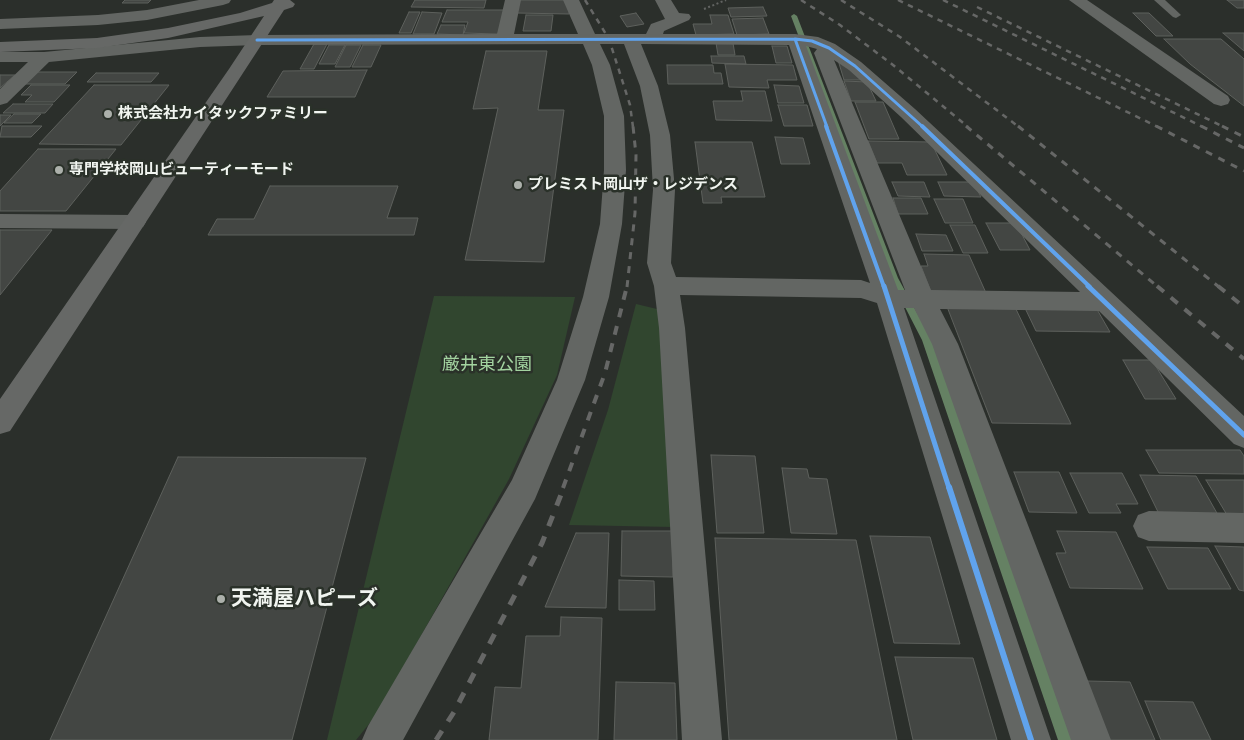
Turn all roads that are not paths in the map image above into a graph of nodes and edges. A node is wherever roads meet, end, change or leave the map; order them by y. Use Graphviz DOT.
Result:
graph roads {
  1 [pos="117,0"];
  2 [pos="223,0"];
  3 [pos="262,0"];
  4 [pos="282,0"];
  5 [pos="299,0"];
  6 [pos="513,0"];
  7 [pos="571,0"];
  8 [pos="663,0"];
  9 [pos="1077,0"];
  10 [pos="1159,0"];
  11 [pos="1176,15"];
  12 [pos="98,20"];
  13 [pos="0,24"];
  14 [pos="168,28"];
  15 [pos="0,34"];
  16 [pos="641,39"];
  17 [pos="256,40"];
  18 [pos="504,40"];
  19 [pos="589,40"];
  20 [pos="809,42"];
  21 [pos="0,47"];
  22 [pos="0,57"];
  23 [pos="44,57"];
  24 [pos="0,99"];
  25 [pos="1221,100"];
  26 [pos="0,222"];
  27 [pos="135,222"];
  28 [pos="666,286"];
  29 [pos="905,299"];
  30 [pos="1104,302"];
  31 [pos="0,422"];
  32 [pos="1244,435"];
  33 [pos="1149,526"];
  34 [pos="1244,528"];
  35 [pos="382,740"];
  36 [pos="702,740"];
  37 [pos="1031,740"];
  38 [pos="1091,740"];
  1 -- 12 [label="street"];
  2 -- 12 [label="street"];
  3 -- 14 [label="street"];
  4 -- 17 [label="street"];
  5 -- 14 [label="street"];
  6 -- 18 [label="street"];
  7 -- 19 [label="street"];
  8 -- 16 [label="street"];
  9 -- 25 [label="street"];
  10 -- 11 [label="lane"];
  12 -- 13 [label="street"];
  14 -- 15 [label="street"];
  14 -- 21 [label="street"];
  16 -- 19 [label="street"];
  16 -- 20 [label="street"];
  16 -- 28 [label="street"];
  17 -- 18 [label="street"];
  17 -- 23 [label="street"];
  17 -- 27 [label="street"];
  18 -- 19 [label="street"];
  19 -- 35 [label="street"];
  20 -- 29 [label="street"];
  20 -- 30 [label="street"];
  22 -- 23 [label="street"];
  23 -- 24 [label="street"];
  26 -- 27 [label="street"];
  27 -- 31 [label="street"];
  28 -- 29 [label="street"];
  28 -- 36 [label="street"];
  29 -- 30 [label="street"];
  29 -- 37 [label="street"];
  29 -- 38 [label="street"];
  30 -- 32 [label="street"];
  33 -- 34 [label="street"];
}
